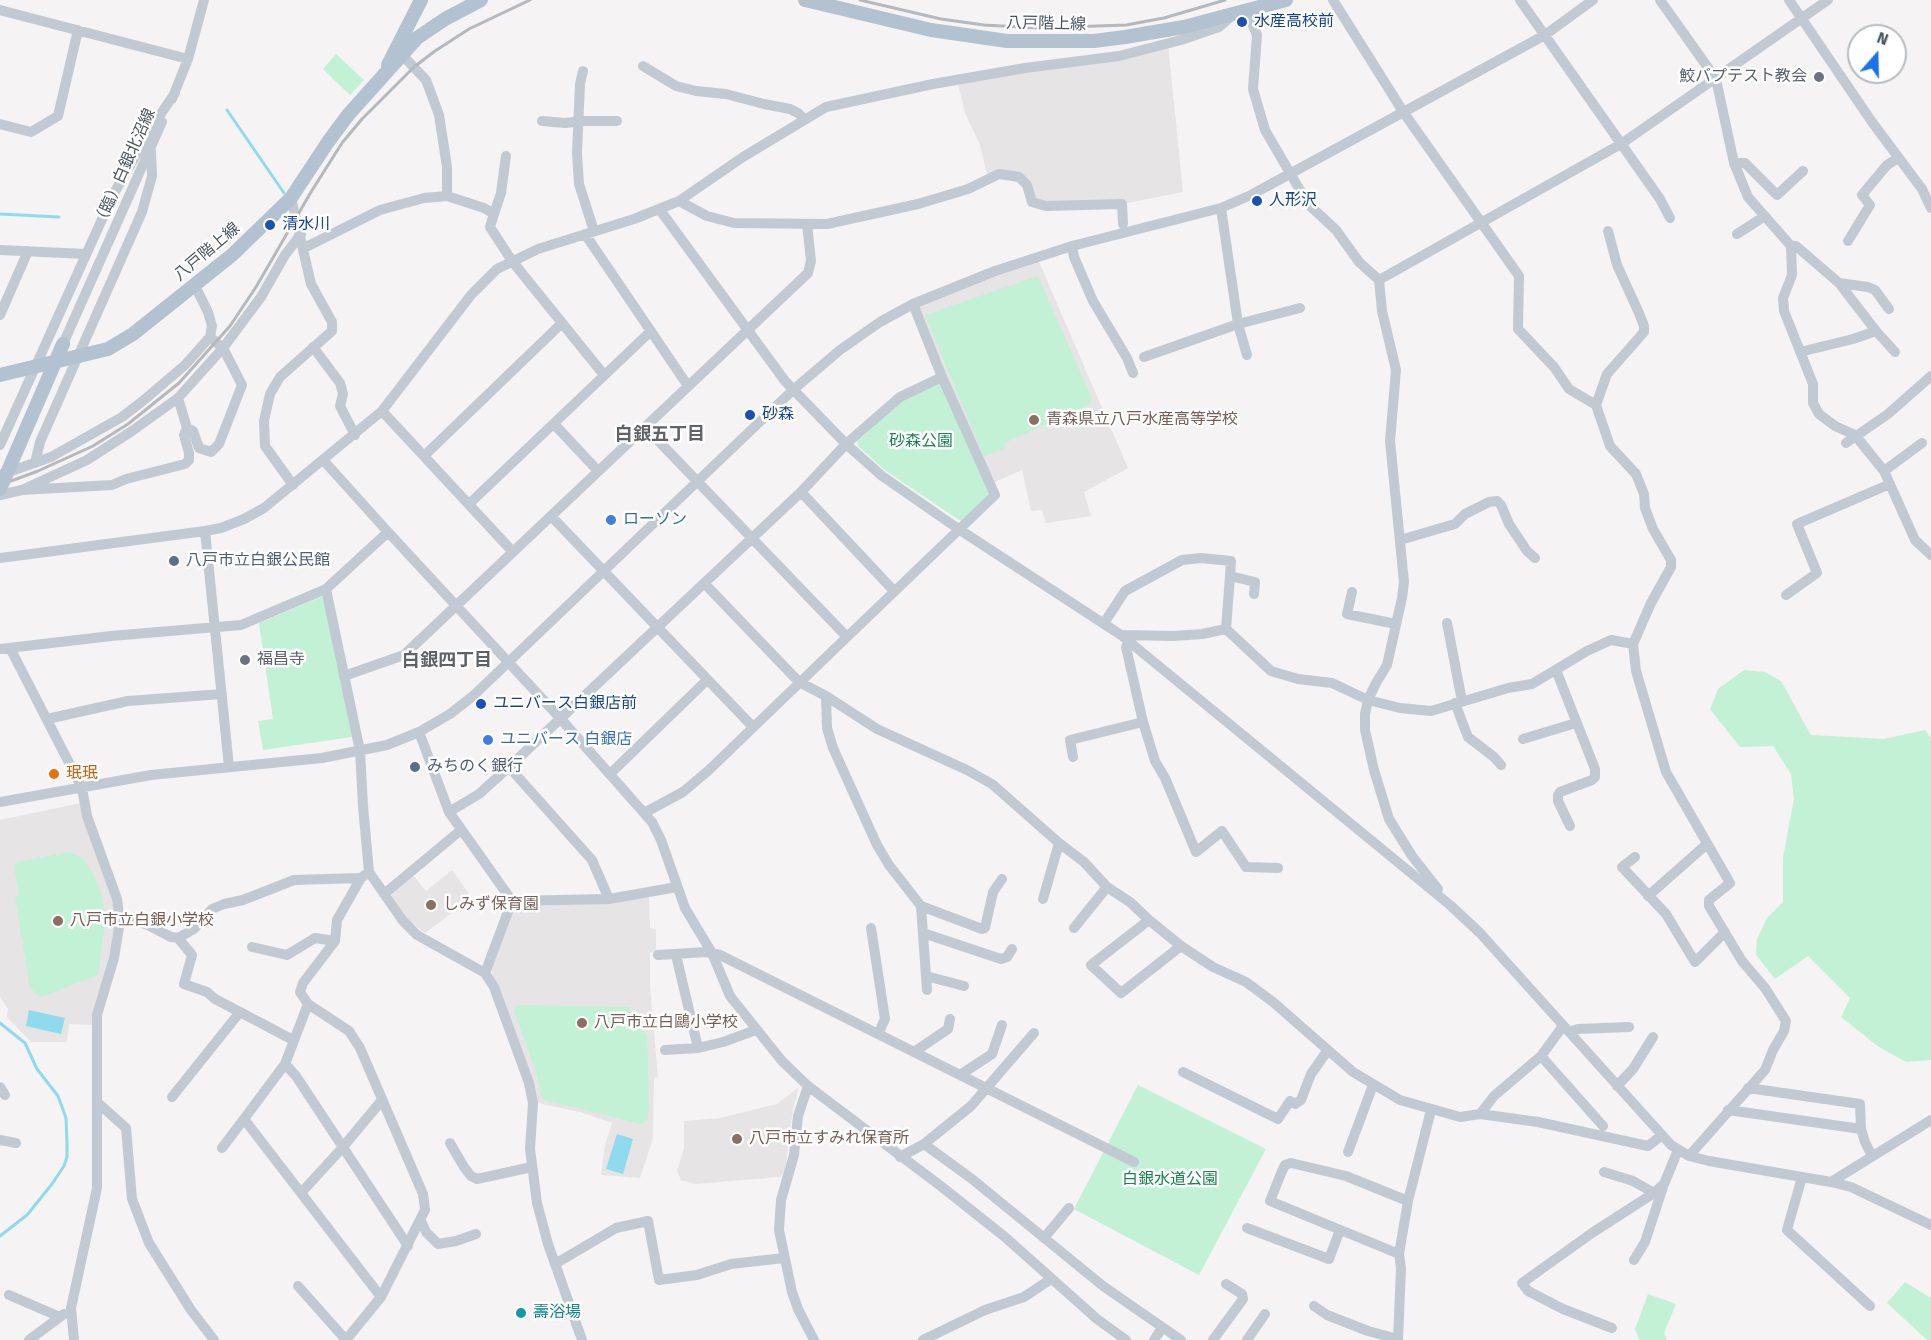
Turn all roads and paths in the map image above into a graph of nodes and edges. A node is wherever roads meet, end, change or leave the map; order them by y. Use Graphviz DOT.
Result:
graph roads {
  1 [pos="204,0"];
  2 [pos="421,0"];
  3 [pos="481,0"];
  4 [pos="805,0"];
  5 [pos="1286,0"];
  6 [pos="1333,0"];
  7 [pos="1520,0"];
  8 [pos="1593,0"];
  9 [pos="1660,0"];
  10 [pos="1789,0"];
  11 [pos="1828,0"];
  12 [pos="0,10"];
  13 [pos="1241,13"];
  14 [pos="1802,19"];
  15 [pos="78,30"];
  16 [pos="1545,35"];
  17 [pos="402,55"];
  18 [pos="188,59"];
  19 [pos="643,66"];
  20 [pos="583,71"];
  21 [pos="381,79"];
  22 [pos="1716,79"];
  23 [pos="175,93"];
  24 [pos="1404,113"];
  25 [pos="804,119"];
  26 [pos="542,121"];
  27 [pos="617,121"];
  28 [pos="578,123"];
  29 [pos="0,124"];
  30 [pos="1621,144"];
  31 [pos="150,149"];
  32 [pos="506,156"];
  33 [pos="1898,158"];
  34 [pos="1734,163"];
  35 [pos="1803,171"];
  36 [pos="1291,173"];
  37 [pos="447,196"];
  38 [pos="291,198"];
  39 [pos="679,201"];
  40 [pos="1221,208"];
  41 [pos="1931,208"];
  42 [pos="660,210"];
  43 [pos="494,214"];
  44 [pos="1765,216"];
  45 [pos="1670,218"];
  46 [pos="807,224"];
  47 [pos="1123,224"];
  48 [pos="1481,224"];
  49 [pos="300,230"];
  50 [pos="1608,231"];
  51 [pos="590,232"];
  52 [pos="1737,234"];
  53 [pos="1848,241"];
  54 [pos="1072,246"];
  55 [pos="1791,246"];
  56 [pos="304,248"];
  57 [pos="0,250"];
  58 [pos="28,251"];
  59 [pos="86,254"];
  60 [pos="512,261"];
  61 [pos="1379,280"];
  62 [pos="1839,283"];
  63 [pos="195,284"];
  64 [pos="913,304"];
  65 [pos="1300,308"];
  66 [pos="1889,309"];
  67 [pos="0,314"];
  68 [pos="562,323"];
  69 [pos="1238,324"];
  70 [pos="747,330"];
  71 [pos="1876,331"];
  72 [pos="651,332"];
  73 [pos="210,338"];
  74 [pos="63,344"];
  75 [pos="313,347"];
  76 [pos="223,348"];
  77 [pos="1800,352"];
  78 [pos="1895,352"];
  79 [pos="1247,355"];
  80 [pos="76,357"];
  81 [pos="1144,357"];
  82 [pos="36,367"];
  83 [pos="1133,373"];
  84 [pos="0,375"];
  85 [pos="604,375"];
  86 [pos="1931,376"];
  87 [pos="942,377"];
  88 [pos="688,386"];
  89 [pos="793,390"];
  90 [pos="178,398"];
  91 [pos="1596,405"];
  92 [pos="382,411"];
  93 [pos="554,424"];
  94 [pos="645,427"];
  95 [pos="187,428"];
  96 [pos="355,435"];
  97 [pos="1855,435"];
  98 [pos="1846,443"];
  99 [pos="1922,443"];
  100 [pos="846,444"];
  101 [pos="0,445"];
  102 [pos="424,456"];
  103 [pos="324,461"];
  104 [pos="35,463"];
  105 [pos="598,471"];
  106 [pos="1884,471"];
  107 [pos="0,475"];
  108 [pos="698,482"];
  109 [pos="1890,484"];
  110 [pos="293,485"];
  111 [pos="0,489"];
  112 [pos="22,490"];
  113 [pos="801,492"];
  114 [pos="0,495"];
  115 [pos="469,504"];
  116 [pos="551,516"];
  117 [pos="960,530"];
  118 [pos="205,531"];
  119 [pos="388,532"];
  120 [pos="751,537"];
  121 [pos="1400,540"];
  122 [pos="513,552"];
  123 [pos="1931,555"];
  124 [pos="0,558"];
  125 [pos="1534,558"];
  126 [pos="604,573"];
  127 [pos="1230,576"];
  128 [pos="704,583"];
  129 [pos="326,589"];
  130 [pos="894,591"];
  131 [pos="1352,592"];
  132 [pos="1254,594"];
  133 [pos="1786,595"];
  134 [pos="457,606"];
  135 [pos="1104,623"];
  136 [pos="1447,623"];
  137 [pos="1396,624"];
  138 [pos="657,628"];
  139 [pos="215,629"];
  140 [pos="1226,629"];
  141 [pos="847,637"];
  142 [pos="1125,638"];
  143 [pos="1633,644"];
  144 [pos="5,649"];
  145 [pos="509,663"];
  146 [pos="1556,670"];
  147 [pos="344,676"];
  148 [pos="707,680"];
  149 [pos="799,682"];
  150 [pos="222,694"];
  151 [pos="826,696"];
  152 [pos="1368,700"];
  153 [pos="1458,702"];
  154 [pos="47,718"];
  155 [pos="560,718"];
  156 [pos="1143,722"];
  157 [pos="1576,723"];
  158 [pos="753,727"];
  159 [pos="419,732"];
  160 [pos="1523,739"];
  161 [pos="360,751"];
  162 [pos="1073,758"];
  163 [pos="1501,765"];
  164 [pos="229,767"];
  165 [pos="509,767"];
  166 [pos="611,773"];
  167 [pos="82,788"];
  168 [pos="0,802"];
  169 [pos="449,812"];
  170 [pos="644,813"];
  171 [pos="1570,826"];
  172 [pos="461,830"];
  173 [pos="1059,843"];
  174 [pos="1707,844"];
  175 [pos="1635,857"];
  176 [pos="1278,868"];
  177 [pos="365,875"];
  178 [pos="1002,879"];
  179 [pos="1107,886"];
  180 [pos="677,887"];
  181 [pos="384,894"];
  182 [pos="1648,896"];
  183 [pos="609,899"];
  184 [pos="1042,899"];
  185 [pos="512,901"];
  186 [pos="1450,905"];
  187 [pos="921,906"];
  188 [pos="1149,920"];
  189 [pos="120,921"];
  190 [pos="871,928"];
  191 [pos="1074,928"];
  192 [pos="1725,932"];
  193 [pos="922,933"];
  194 [pos="178,938"];
  195 [pos="335,942"];
  196 [pos="1181,946"];
  197 [pos="252,947"];
  198 [pos="1012,949"];
  199 [pos="712,953"];
  200 [pos="658,955"];
  201 [pos="676,955"];
  202 [pos="485,973"];
  203 [pos="926,976"];
  204 [pos="964,986"];
  205 [pos="927,990"];
  206 [pos="308,1004"];
  207 [pos="240,1012"];
  208 [pos="950,1019"];
  209 [pos="1002,1025"];
  210 [pos="1629,1027"];
  211 [pos="1566,1029"];
  212 [pos="756,1030"];
  213 [pos="1034,1033"];
  214 [pos="878,1034"];
  215 [pos="1653,1037"];
  216 [pos="293,1040"];
  217 [pos="698,1048"];
  218 [pos="664,1050"];
  219 [pos="1328,1050"];
  220 [pos="914,1052"];
  221 [pos="1541,1056"];
  222 [pos="285,1064"];
  223 [pos="1184,1072"];
  224 [pos="960,1075"];
  225 [pos="1373,1085"];
  226 [pos="808,1086"];
  227 [pos="1617,1086"];
  228 [pos="987,1088"];
  229 [pos="1748,1088"];
  230 [pos="172,1097"];
  231 [pos="382,1100"];
  232 [pos="98,1103"];
  233 [pos="1431,1110"];
  234 [pos="1728,1110"];
  235 [pos="1480,1114"];
  236 [pos="244,1119"];
  237 [pos="1931,1120"];
  238 [pos="1603,1126"];
  239 [pos="1861,1129"];
  240 [pos="1661,1136"];
  241 [pos="0,1140"];
  242 [pos="16,1143"];
  243 [pos="450,1143"];
  244 [pos="924,1144"];
  245 [pos="343,1147"];
  246 [pos="222,1148"];
  247 [pos="1677,1150"];
  248 [pos="1348,1152"];
  249 [pos="1689,1156"];
  250 [pos="1872,1156"];
  251 [pos="900,1157"];
  252 [pos="1134,1162"];
  253 [pos="532,1167"];
  254 [pos="1604,1172"];
  255 [pos="1802,1177"];
  256 [pos="1831,1182"];
  257 [pos="1664,1184"];
  258 [pos="301,1192"];
  259 [pos="1654,1193"];
  260 [pos="1408,1201"];
  261 [pos="1069,1208"];
  262 [pos="421,1221"];
  263 [pos="1931,1226"];
  264 [pos="1247,1228"];
  265 [pos="1340,1230"];
  266 [pos="476,1234"];
  267 [pos="1044,1238"];
  268 [pos="408,1246"];
  269 [pos="1399,1254"];
  270 [pos="784,1258"];
  271 [pos="1634,1260"];
  272 [pos="555,1264"];
  273 [pos="1051,1279"];
  274 [pos="1226,1284"];
  275 [pos="298,1286"];
  276 [pos="9,1295"];
  277 [pos="381,1297"];
  278 [pos="1314,1306"];
  279 [pos="1870,1306"];
  280 [pos="71,1308"];
  281 [pos="1265,1314"];
  282 [pos="60,1317"];
  283 [pos="1162,1328"];
  284 [pos="1611,1328"];
  285 [pos="29,1340"];
  286 [pos="74,1340"];
  287 [pos="214,1340"];
  288 [pos="346,1340"];
  289 [pos="582,1340"];
  290 [pos="814,1340"];
  291 [pos="923,1340"];
  292 [pos="1126,1340"];
  293 [pos="1154,1340"];
  294 [pos="1180,1340"];
  295 [pos="1213,1340"];
  296 [pos="1247,1340"];
  297 [pos="1398,1340"];
  1 -- 18 [label="street, （臨）白銀北沼線"];
  2 -- 21 [label="main road, 八戸階上線"];
  3 -- 17 [label="main road, 八戸階上線"];
  4 -- 13 [label="main road, 八戸階上線"];
  5 -- 13 [label="main road, 八戸階上線"];
  6 -- 24 [label="street"];
  7 -- 16 [label="street"];
  8 -- 16 [label="street"];
  9 -- 22 [label="street"];
  10 -- 14 [label="street"];
  11 -- 14 [label="street"];
  12 -- 15 [label="street"];
  13 -- 25 [label="street"];
  13 -- 36 [label="street"];
  14 -- 22 [label="street"];
  14 -- 33 [label="street"];
  15 -- 18 [label="street"];
  15 -- 29 [label="street"];
  16 -- 24 [label="street"];
  16 -- 30 [label="street"];
  17 -- 21 [label="main road, 八戸階上線"];
  17 -- 37 [label="street"];
  18 -- 23 [label="street, （臨）白銀北沼線"];
  19 -- 25 [label="street"];
  20 -- 28 [label="street"];
  21 -- 38 [label="main road, 八戸階上線"];
  22 -- 30 [label="street"];
  22 -- 34 [label="street"];
  23 -- 31 [label="street, （臨）白銀北沼線"];
  23 -- 59 [label="street"];
  24 -- 36 [label="street"];
  24 -- 48 [label="street"];
  25 -- 39 [label="street"];
  26 -- 28 [label="street"];
  27 -- 28 [label="street"];
  28 -- 51 [label="street"];
  30 -- 45 [label="street"];
  30 -- 48 [label="street"];
  31 -- 74 [label="street, （臨）白銀北沼線"];
  31 -- 80 [label="street"];
  32 -- 43 [label="street"];
  33 -- 41 [label="street"];
  33 -- 53 [label="street"];
  34 -- 35 [label="street"];
  34 -- 44 [label="street"];
  36 -- 40 [label="street"];
  36 -- 61 [label="street"];
  37 -- 43 [label="street"];
  37 -- 56 [label="street"];
  38 -- 49 [label="street"];
  38 -- 63 [label="main road, 八戸階上線"];
  39 -- 42 [label="street"];
  39 -- 46 [label="street"];
  40 -- 54 [label="street"];
  40 -- 69 [label="street"];
  42 -- 51 [label="street"];
  42 -- 70 [label="street"];
  43 -- 60 [label="street"];
  44 -- 52 [label="street"];
  44 -- 55 [label="street"];
  46 -- 47 [label="street"];
  46 -- 70 [label="street"];
  48 -- 61 [label="street"];
  48 -- 91 [label="street"];
  49 -- 56 [label="street"];
  49 -- 76 [label="street"];
  50 -- 91 [label="street"];
  51 -- 60 [label="street"];
  51 -- 72 [label="street"];
  54 -- 64 [label="street"];
  54 -- 83 [label="street"];
  55 -- 62 [label="street"];
  55 -- 77 [label="street"];
  56 -- 75 [label="street"];
  57 -- 58 [label="street"];
  58 -- 59 [label="street"];
  58 -- 67 [label="street"];
  59 -- 82 [label="street"];
  60 -- 68 [label="street"];
  60 -- 92 [label="street"];
  61 -- 121 [label="street"];
  62 -- 66 [label="street"];
  62 -- 71 [label="street"];
  63 -- 73 [label="street"];
  63 -- 80 [label="main road, 八戸階上線"];
  64 -- 87 [label="street"];
  64 -- 89 [label="street"];
  65 -- 69 [label="street"];
  68 -- 85 [label="street"];
  68 -- 102 [label="street"];
  69 -- 79 [label="street"];
  69 -- 81 [label="street"];
  70 -- 88 [label="street"];
  70 -- 89 [label="street"];
  71 -- 77 [label="street"];
  71 -- 78 [label="street"];
  72 -- 85 [label="street"];
  72 -- 88 [label="street"];
  73 -- 76 [label="street"];
  73 -- 104 [label="street"];
  74 -- 111 [label="main road, bridge"];
  75 -- 96 [label="street"];
  75 -- 110 [label="street"];
  76 -- 90 [label="street"];
  76 -- 95 [label="street"];
  77 -- 97 [label="street"];
  80 -- 82 [label="main road, 八戸階上線"];
  80 -- 104 [label="street"];
  82 -- 84 [label="main road, 八戸階上線"];
  82 -- 101 [label="street"];
  85 -- 93 [label="street"];
  86 -- 97 [label="street"];
  87 -- 100 [label="street"];
  87 -- 117 [label="street"];
  88 -- 94 [label="street"];
  89 -- 100 [label="street"];
  89 -- 108 [label="street"];
  90 -- 95 [label="street"];
  90 -- 112 [label="street"];
  91 -- 143 [label="street"];
  92 -- 96 [label="street"];
  92 -- 102 [label="street"];
  93 -- 105 [label="street"];
  93 -- 115 [label="street"];
  94 -- 105 [label="street"];
  94 -- 108 [label="street"];
  95 -- 112 [label="street"];
  96 -- 103 [label="street"];
  97 -- 98 [label="street"];
  97 -- 106 [label="street"];
  99 -- 106 [label="street"];
  100 -- 113 [label="street"];
  100 -- 117 [label="street"];
  102 -- 115 [label="street"];
  103 -- 110 [label="street"];
  103 -- 119 [label="street"];
  104 -- 107 [label="street"];
  105 -- 116 [label="street"];
  106 -- 109 [label="street"];
  108 -- 120 [label="street"];
  108 -- 126 [label="street"];
  109 -- 123 [label="street"];
  109 -- 133 [label="street"];
  110 -- 118 [label="street"];
  112 -- 114 [label="street"];
  113 -- 120 [label="street"];
  113 -- 130 [label="street"];
  115 -- 122 [label="street"];
  116 -- 122 [label="street"];
  116 -- 126 [label="street"];
  117 -- 130 [label="street"];
  117 -- 135 [label="street"];
  118 -- 124 [label="street"];
  118 -- 139 [label="street"];
  119 -- 129 [label="street"];
  119 -- 134 [label="street"];
  120 -- 128 [label="street"];
  120 -- 141 [label="street"];
  121 -- 125 [label="street"];
  121 -- 137 [label="street"];
  122 -- 134 [label="street"];
  126 -- 138 [label="street"];
  126 -- 145 [label="street"];
  127 -- 132 [label="street"];
  127 -- 135 [label="street"];
  127 -- 140 [label="street"];
  128 -- 138 [label="street"];
  128 -- 149 [label="street"];
  129 -- 139 [label="street"];
  129 -- 147 [label="street"];
  130 -- 141 [label="street"];
  131 -- 137 [label="street"];
  134 -- 145 [label="street"];
  134 -- 147 [label="street"];
  135 -- 142 [label="street"];
  136 -- 153 [label="street"];
  137 -- 152 [label="street"];
  138 -- 148 [label="street"];
  138 -- 155 [label="street"];
  139 -- 144 [label="street"];
  139 -- 150 [label="street"];
  140 -- 142 [label="street"];
  140 -- 152 [label="street"];
  141 -- 149 [label="street"];
  142 -- 156 [label="street"];
  142 -- 186 [label="street"];
  143 -- 146 [label="street"];
  143 -- 174 [label="street"];
  144 -- 154 [label="street"];
  145 -- 155 [label="street"];
  145 -- 159 [label="street"];
  146 -- 153 [label="street"];
  146 -- 157 [label="street"];
  147 -- 161 [label="street"];
  148 -- 158 [label="street"];
  148 -- 166 [label="street"];
  149 -- 151 [label="street"];
  149 -- 158 [label="street"];
  150 -- 154 [label="street"];
  150 -- 164 [label="street"];
  151 -- 173 [label="street"];
  151 -- 187 [label="street"];
  152 -- 153 [label="street"];
  152 -- 186 [label="street"];
  153 -- 163 [label="street"];
  154 -- 167 [label="street"];
  155 -- 165 [label="street"];
  155 -- 166 [label="street"];
  156 -- 162 [label="street"];
  156 -- 176 [label="street"];
  157 -- 160 [label="street"];
  157 -- 171 [label="street"];
  158 -- 170 [label="street"];
  159 -- 161 [label="street"];
  159 -- 169 [label="street"];
  161 -- 164 [label="street"];
  161 -- 177 [label="street"];
  164 -- 167 [label="street"];
  165 -- 169 [label="street"];
  165 -- 183 [label="street"];
  166 -- 170 [label="street"];
  167 -- 168 [label="street"];
  167 -- 189 [label="street"];
  169 -- 172 [label="street"];
  170 -- 180 [label="street"];
  172 -- 181 [label="street"];
  172 -- 185 [label="street"];
  173 -- 179 [label="street"];
  173 -- 184 [label="street"];
  174 -- 182 [label="street"];
  174 -- 192 [label="street"];
  175 -- 182 [label="street"];
  177 -- 181 [label="street"];
  177 -- 194 [label="street"];
  177 -- 195 [label="street"];
  178 -- 187 [label="street"];
  179 -- 188 [label="street"];
  179 -- 191 [label="street"];
  180 -- 183 [label="street"];
  180 -- 199 [label="street"];
  181 -- 202 [label="street"];
  182 -- 192 [label="street"];
  183 -- 185 [label="street"];
  185 -- 202 [label="street"];
  186 -- 211 [label="street"];
  187 -- 193 [label="street"];
  188 -- 196 [label="street"];
  188 -- 196 [label="street"];
  189 -- 194 [label="street"];
  189 -- 232 [label="street"];
  190 -- 214 [label="street"];
  192 -- 229 [label="street"];
  193 -- 198 [label="street"];
  193 -- 203 [label="street"];
  194 -- 207 [label="street"];
  195 -- 197 [label="street"];
  195 -- 206 [label="street"];
  196 -- 219 [label="street"];
  199 -- 201 [label="street"];
  199 -- 212 [label="street"];
  199 -- 214 [label="street"];
  200 -- 201 [label="street"];
  201 -- 217 [label="street"];
  202 -- 253 [label="street"];
  203 -- 204 [label="street"];
  203 -- 205 [label="street"];
  206 -- 216 [label="street"];
  206 -- 231 [label="street"];
  207 -- 216 [label="street"];
  207 -- 230 [label="street"];
  208 -- 220 [label="street"];
  209 -- 224 [label="street"];
  210 -- 211 [label="street"];
  211 -- 221 [label="street"];
  211 -- 227 [label="street"];
  212 -- 217 [label="street"];
  212 -- 226 [label="street"];
  213 -- 228 [label="street"];
  214 -- 220 [label="street"];
  215 -- 227 [label="street"];
  216 -- 222 [label="street"];
  217 -- 218 [label="street"];
  219 -- 223 [label="street"];
  219 -- 225 [label="street"];
  220 -- 224 [label="street"];
  221 -- 235 [label="street"];
  221 -- 238 [label="street"];
  222 -- 236 [label="street"];
  222 -- 245 [label="street"];
  224 -- 228 [label="street"];
  225 -- 233 [label="street"];
  225 -- 248 [label="street"];
  226 -- 251 [label="street"];
  226 -- 270 [label="street"];
  227 -- 240 [label="street"];
  228 -- 244 [label="street"];
  228 -- 252 [label="street"];
  229 -- 234 [label="street"];
  229 -- 239 [label="street"];
  231 -- 245 [label="street"];
  231 -- 262 [label="street"];
  232 -- 280 [label="street"];
  232 -- 287 [label="street"];
  233 -- 235 [label="street"];
  233 -- 260 [label="street"];
  234 -- 239 [label="street"];
  234 -- 249 [label="street"];
  235 -- 240 [label="street"];
  236 -- 246 [label="street"];
  236 -- 258 [label="street"];
  237 -- 250 [label="street"];
  239 -- 250 [label="street"];
  240 -- 247 [label="street"];
  241 -- 242 [label="street"];
  243 -- 253 [label="street"];
  244 -- 251 [label="street"];
  244 -- 267 [label="street"];
  245 -- 258 [label="street"];
  245 -- 268 [label="street"];
  247 -- 249 [label="street"];
  247 -- 257 [label="street"];
  249 -- 255 [label="street"];
  250 -- 256 [label="street"];
  251 -- 273 [label="street"];
  253 -- 272 [label="street"];
  254 -- 259 [label="street"];
  255 -- 256 [label="street"];
  255 -- 279 [label="street"];
  256 -- 263 [label="street"];
  257 -- 259 [label="street"];
  257 -- 271 [label="street"];
  258 -- 277 [label="street"];
  259 -- 284 [label="street"];
  260 -- 265 [label="street"];
  260 -- 269 [label="street"];
  261 -- 267 [label="street"];
  262 -- 266 [label="street"];
  262 -- 268 [label="street"];
  264 -- 265 [label="street"];
  265 -- 269 [label="street"];
  267 -- 283 [label="street"];
  268 -- 277 [label="street"];
  269 -- 297 [label="street"];
  270 -- 272 [label="street"];
  270 -- 290 [label="street"];
  272 -- 289 [label="street"];
  273 -- 291 [label="street"];
  273 -- 292 [label="street"];
  274 -- 295 [label="street"];
  275 -- 288 [label="street"];
  276 -- 282 [label="street"];
  277 -- 288 [label="street"];
  278 -- 297 [label="street"];
  280 -- 282 [label="street"];
  280 -- 286 [label="street"];
  281 -- 296 [label="street"];
  282 -- 285 [label="street"];
  283 -- 293 [label="street"];
  283 -- 294 [label="street"];
}
